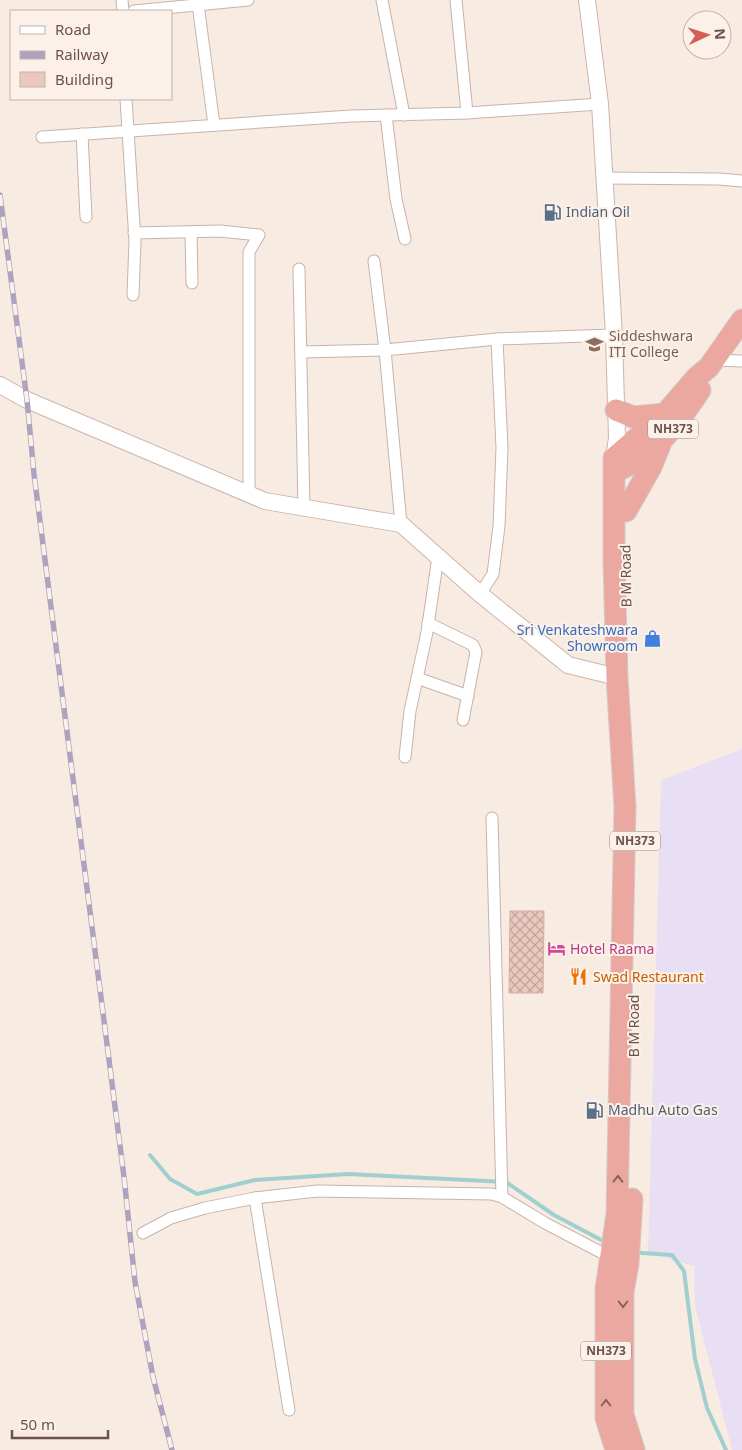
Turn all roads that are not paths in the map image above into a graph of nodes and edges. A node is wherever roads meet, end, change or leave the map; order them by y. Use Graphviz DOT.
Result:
graph roads {
  1 [pos="248,0"];
  2 [pos="382,0"];
  3 [pos="456,0"];
  4 [pos="587,0"];
  5 [pos="213,1"];
  6 [pos="198,4"];
  7 [pos="143,10"];
  8 [pos="126,100"];
  9 [pos="600,104"];
  10 [pos="467,113"];
  11 [pos="404,114"];
  12 [pos="386,115"];
  13 [pos="214,125"];
  14 [pos="127,131"];
  15 [pos="82,134"];
  16 [pos="42,137"];
  17 [pos="604,178"];
  18 [pos="742,182"];
  19 [pos="86,217"];
  20 [pos="191,232"];
  21 [pos="134,234"];
  22 [pos="405,239"];
  23 [pos="374,261"];
  24 [pos="299,269"];
  25 [pos="192,283"];
  26 [pos="133,295"];
  27 [pos="742,320"];
  28 [pos="614,335"];
  29 [pos="497,339"];
  30 [pos="385,350"];
  31 [pos="301,352"];
  32 [pos="742,361"];
  33 [pos="712,363"];
  34 [pos="0,385"];
  35 [pos="616,410"];
  36 [pos="665,414"];
  37 [pos="661,443"];
  38 [pos="619,457"];
  39 [pos="249,494"];
  40 [pos="304,508"];
  41 [pos="626,511"];
  42 [pos="401,524"];
  43 [pos="438,557"];
  44 [pos="480,594"];
  45 [pos="428,624"];
  46 [pos="617,677"];
  47 [pos="417,678"];
  48 [pos="468,696"];
  49 [pos="463,720"];
  50 [pos="405,758"];
  51 [pos="492,818"];
  52 [pos="502,1197"];
  53 [pos="255,1198"];
  54 [pos="623,1230"];
  55 [pos="143,1233"];
  56 [pos="617,1255"];
  57 [pos="289,1410"];
  58 [pos="616,1450"];
  59 [pos="634,1450"];
  1 -- 5 [label="street"];
  2 -- 11 [label="street"];
  3 -- 10 [label="street"];
  4 -- 9 [label="main road"];
  5 -- 6 [label="street"];
  6 -- 7 [label="street"];
  6 -- 13 [label="street"];
  8 -- 14 [label="street"];
  9 -- 10 [label="street"];
  9 -- 17 [label="main road"];
  10 -- 11 [label="street"];
  11 -- 12 [label="street"];
  12 -- 13 [label="street"];
  12 -- 22 [label="street"];
  13 -- 14 [label="street"];
  14 -- 15 [label="street"];
  14 -- 21 [label="street"];
  15 -- 16 [label="street"];
  15 -- 19 [label="street"];
  17 -- 18 [label="street"];
  17 -- 28 [label="main road"];
  20 -- 21 [label="street"];
  20 -- 25 [label="street"];
  20 -- 39 [label="street"];
  21 -- 26 [label="street"];
  23 -- 30 [label="street"];
  24 -- 31 [label="street"];
  27 -- 33 [label="highway, NH373"];
  28 -- 29 [label="street"];
  28 -- 35 [label="main road"];
  29 -- 30 [label="street"];
  29 -- 44 [label="street"];
  30 -- 31 [label="street"];
  30 -- 42 [label="street"];
  31 -- 40 [label="street"];
  32 -- 33 [label="street"];
  33 -- 36 [label="highway, NH373"];
  33 -- 37 [label="highway, NH373"];
  34 -- 39 [label="main road"];
  35 -- 36 [label="highway"];
  35 -- 38 [label="main road"];
  36 -- 38 [label="highway, NH373"];
  37 -- 38 [label="highway, NH373"];
  37 -- 41 [label="highway"];
  38 -- 41 [label="highway, B M Road / NH373"];
  38 -- 46 [label="highway, NH373"];
  39 -- 40 [label="main road"];
  40 -- 42 [label="main road"];
  41 -- 54 [label="highway, B M Road / NH373"];
  42 -- 43 [label="main road"];
  43 -- 44 [label="main road"];
  43 -- 45 [label="street"];
  44 -- 46 [label="main road"];
  45 -- 47 [label="street"];
  45 -- 48 [label="street"];
  54 -- 46 [label="highway, NH373, one-way"];
  47 -- 48 [label="street"];
  47 -- 50 [label="street"];
  48 -- 49 [label="street"];
  51 -- 52 [label="street"];
  52 -- 53 [label="street"];
  52 -- 56 [label="street"];
  53 -- 55 [label="street"];
  53 -- 57 [label="street"];
  54 -- 56 [label="highway, NH373"];
  58 -- 56 [label="highway, NH373, one-way"];
  56 -- 59 [label="highway, NH373, one-way"];
}
